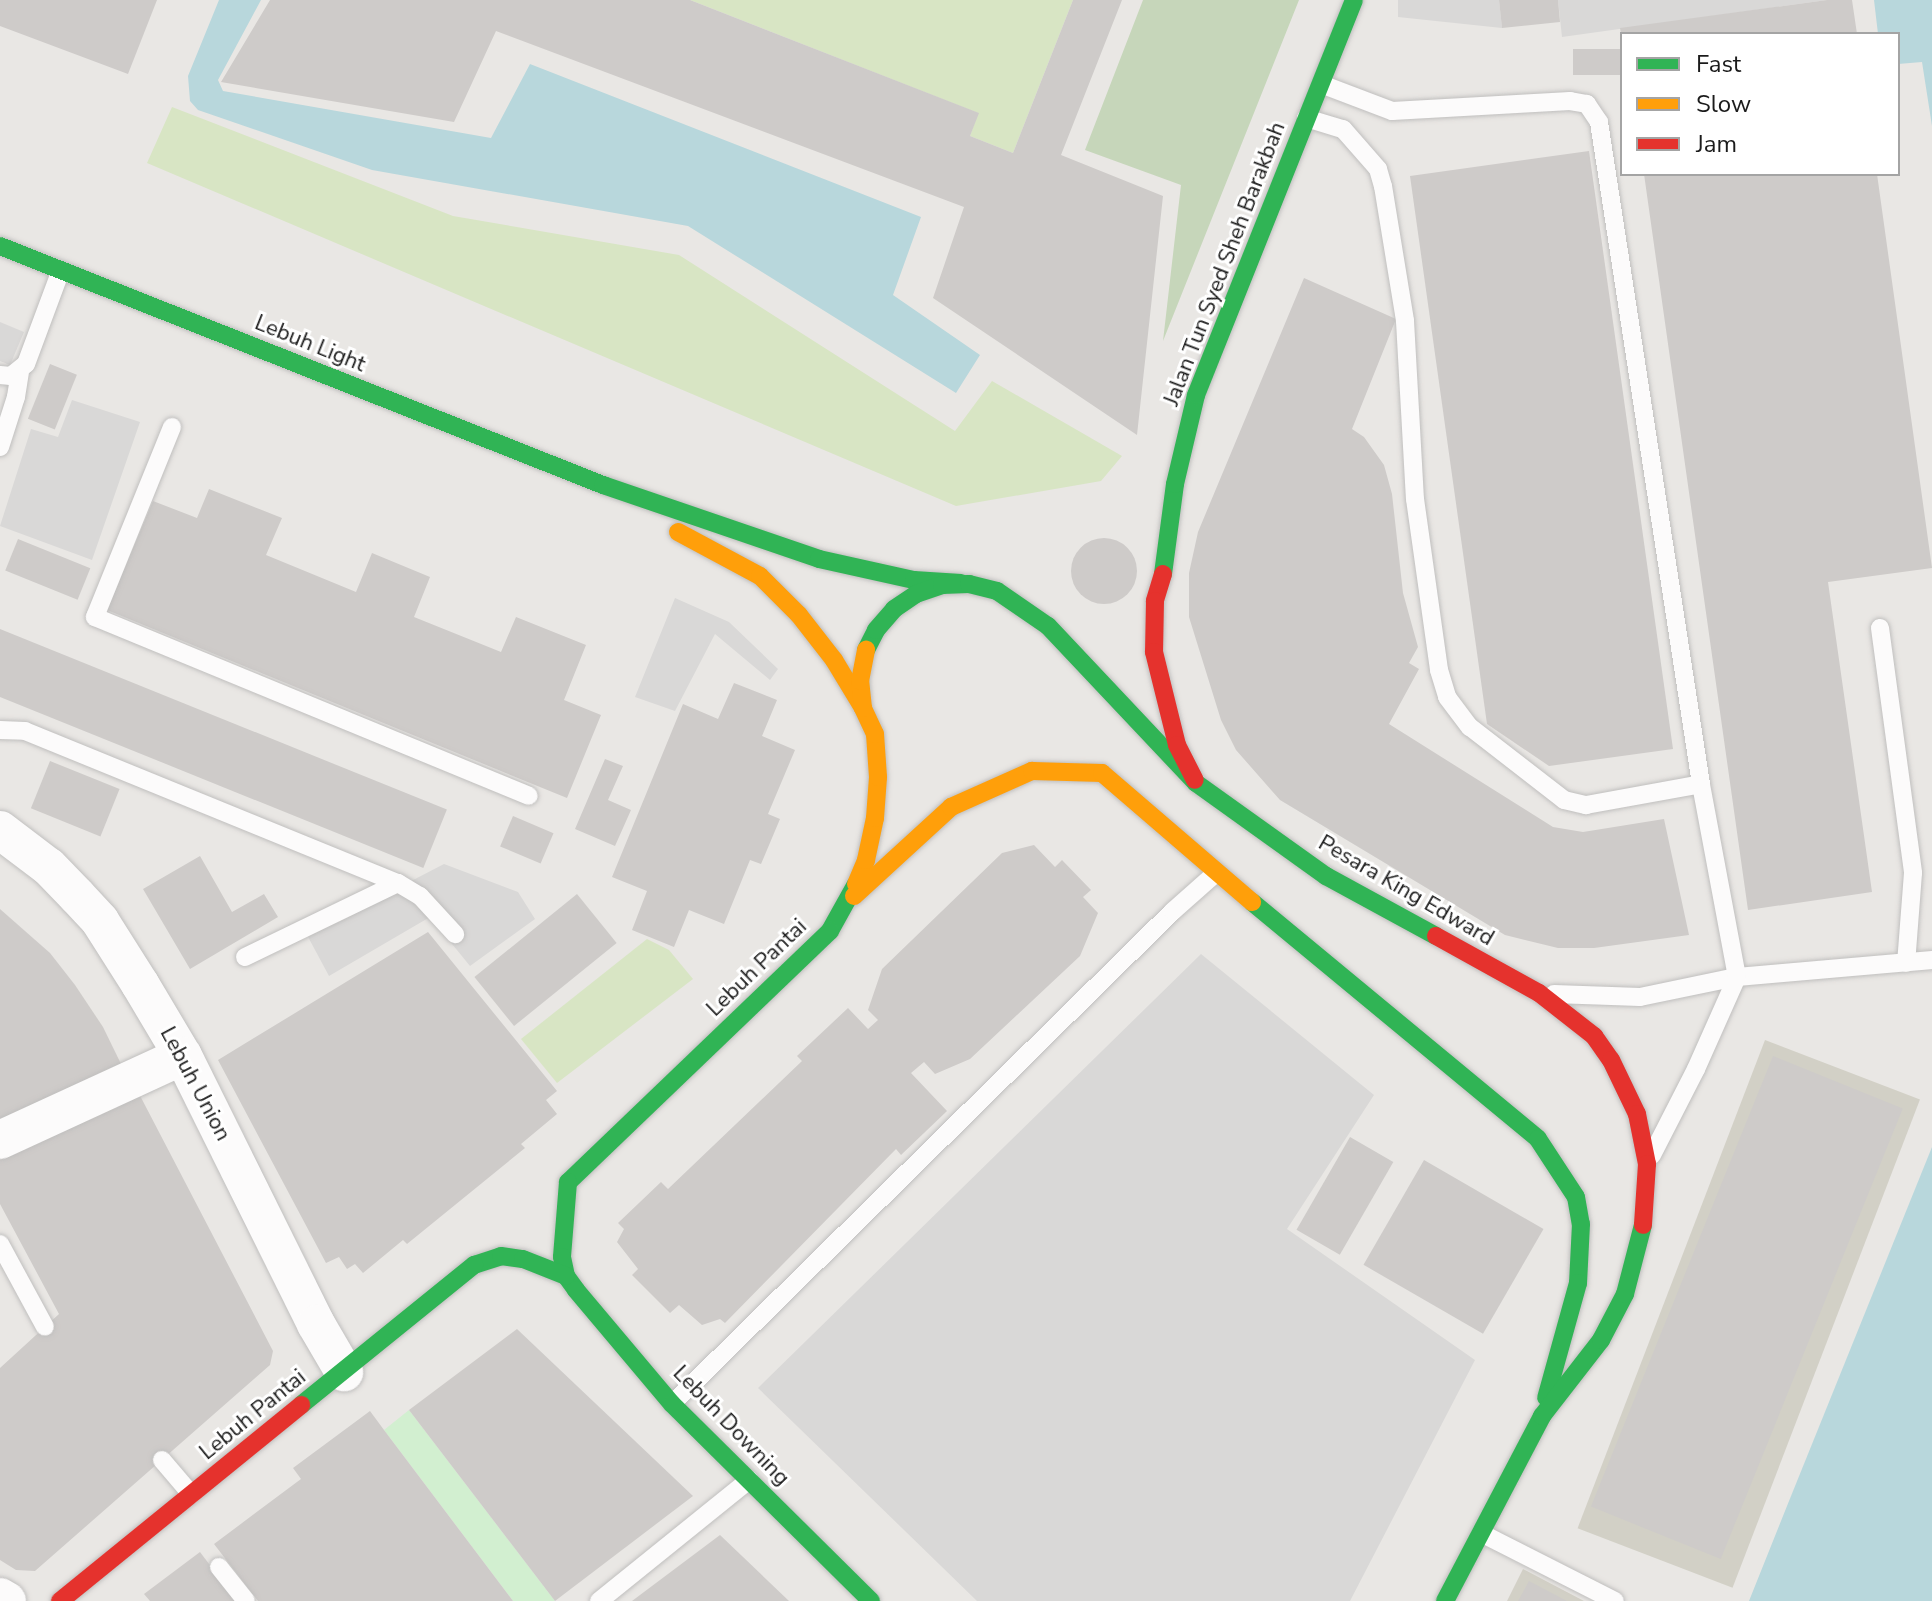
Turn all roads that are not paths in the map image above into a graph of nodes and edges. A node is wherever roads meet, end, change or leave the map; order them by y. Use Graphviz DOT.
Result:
graph roads {
  1 [pos="1354,0"];
  2 [pos="1321,84"];
  3 [pos="1306,118"];
  4 [pos="0,246"];
  5 [pos="61,270"];
  6 [pos="20,372"];
  7 [pos="0,375"];
  8 [pos="172,427"];
  9 [pos="0,447"];
  10 [pos="603,485"];
  11 [pos="969,584"];
  12 [pos="1880,628"];
  13 [pos="863,708"];
  14 [pos="0,730"];
  15 [pos="875,734"];
  16 [pos="1196,783"];
  17 [pos="1701,784"];
  18 [pos="529,796"];
  19 [pos="0,830"];
  20 [pos="1216,873"];
  21 [pos="398,883"];
  22 [pos="850,899"];
  23 [pos="455,934"];
  24 [pos="245,957"];
  25 [pos="1932,960"];
  26 [pos="1906,963"];
  27 [pos="1737,977"];
  28 [pos="1539,993"];
  29 [pos="183,1056"];
  30 [pos="0,1140"];
  31 [pos="1647,1164"];
  32 [pos="0,1244"];
  33 [pos="474,1265"];
  34 [pos="566,1276"];
  35 [pos="45,1327"];
  36 [pos="344,1372"];
  37 [pos="672,1404"];
  38 [pos="1542,1416"];
  39 [pos="162,1460"];
  40 [pos="749,1480"];
  41 [pos="192,1495"];
  42 [pos="1481,1533"];
  43 [pos="219,1567"];
  44 [pos="0,1597"];
  45 [pos="7,1601"];
  46 [pos="60,1601"];
  47 [pos="246,1601"];
  48 [pos="599,1601"];
  49 [pos="871,1601"];
  50 [pos="1445,1601"];
  51 [pos="1615,1601"];
  1 -- 2 [label="main road, Jalan Tun Syed Sheh Barakbah"];
  2 -- 3 [label="main road, Jalan Tun Syed Sheh Barakbah"];
  2 -- 17 [label="lane"];
  3 -- 16 [label="main road, Jalan Tun Syed Sheh Barakbah"];
  3 -- 17 [label="lane"];
  4 -- 5 [label="main road, Lebuh Light"];
  5 -- 6 [label="lane"];
  5 -- 10 [label="main road, Lebuh Light"];
  6 -- 7 [label="lane"];
  6 -- 9 [label="lane"];
  8 -- 18 [label="lane"];
  10 -- 11 [label="main road, Lebuh Light"];
  10 -- 13 [label="main road, Lebuh Light"];
  11 -- 13 [label="main road"];
  11 -- 16 [label="main road, Pesara King Edward"];
  12 -- 26 [label="lane"];
  13 -- 15 [label="main road, Lebuh Light"];
  14 -- 21 [label="lane"];
  15 -- 22 [label="main road, Lebuh Pantai"];
  16 -- 28 [label="main road, Pesara King Edward"];
  17 -- 27 [label="lane"];
  19 -- 29 [label="street, Lebuh Union"];
  20 -- 22 [label="main road"];
  20 -- 37 [label="lane"];
  20 -- 38 [label="main road"];
  21 -- 23 [label="lane"];
  21 -- 24 [label="lane"];
  22 -- 34 [label="main road, Lebuh Pantai"];
  25 -- 26 [label="lane"];
  26 -- 27 [label="lane"];
  27 -- 28 [label="lane"];
  27 -- 31 [label="lane"];
  28 -- 31 [label="main road, Pesara King Edward"];
  29 -- 30 [label="street"];
  29 -- 36 [label="street, Lebuh Union"];
  31 -- 38 [label="main road, Pesara King Edward"];
  32 -- 35 [label="lane"];
  33 -- 34 [label="main road, Lebuh Downing"];
  33 -- 36 [label="main road, Lebuh Pantai"];
  34 -- 37 [label="main road, Lebuh Downing"];
  36 -- 41 [label="main road, Lebuh Pantai"];
  37 -- 40 [label="main road, Lebuh Downing"];
  38 -- 42 [label="main road"];
  39 -- 41 [label="lane"];
  40 -- 48 [label="lane"];
  40 -- 49 [label="main road, Lebuh Downing"];
  41 -- 46 [label="main road, Lebuh Pantai"];
  42 -- 50 [label="main road"];
  42 -- 51 [label="lane"];
  43 -- 47 [label="lane"];
  44 -- 45 [label="street"];
}
